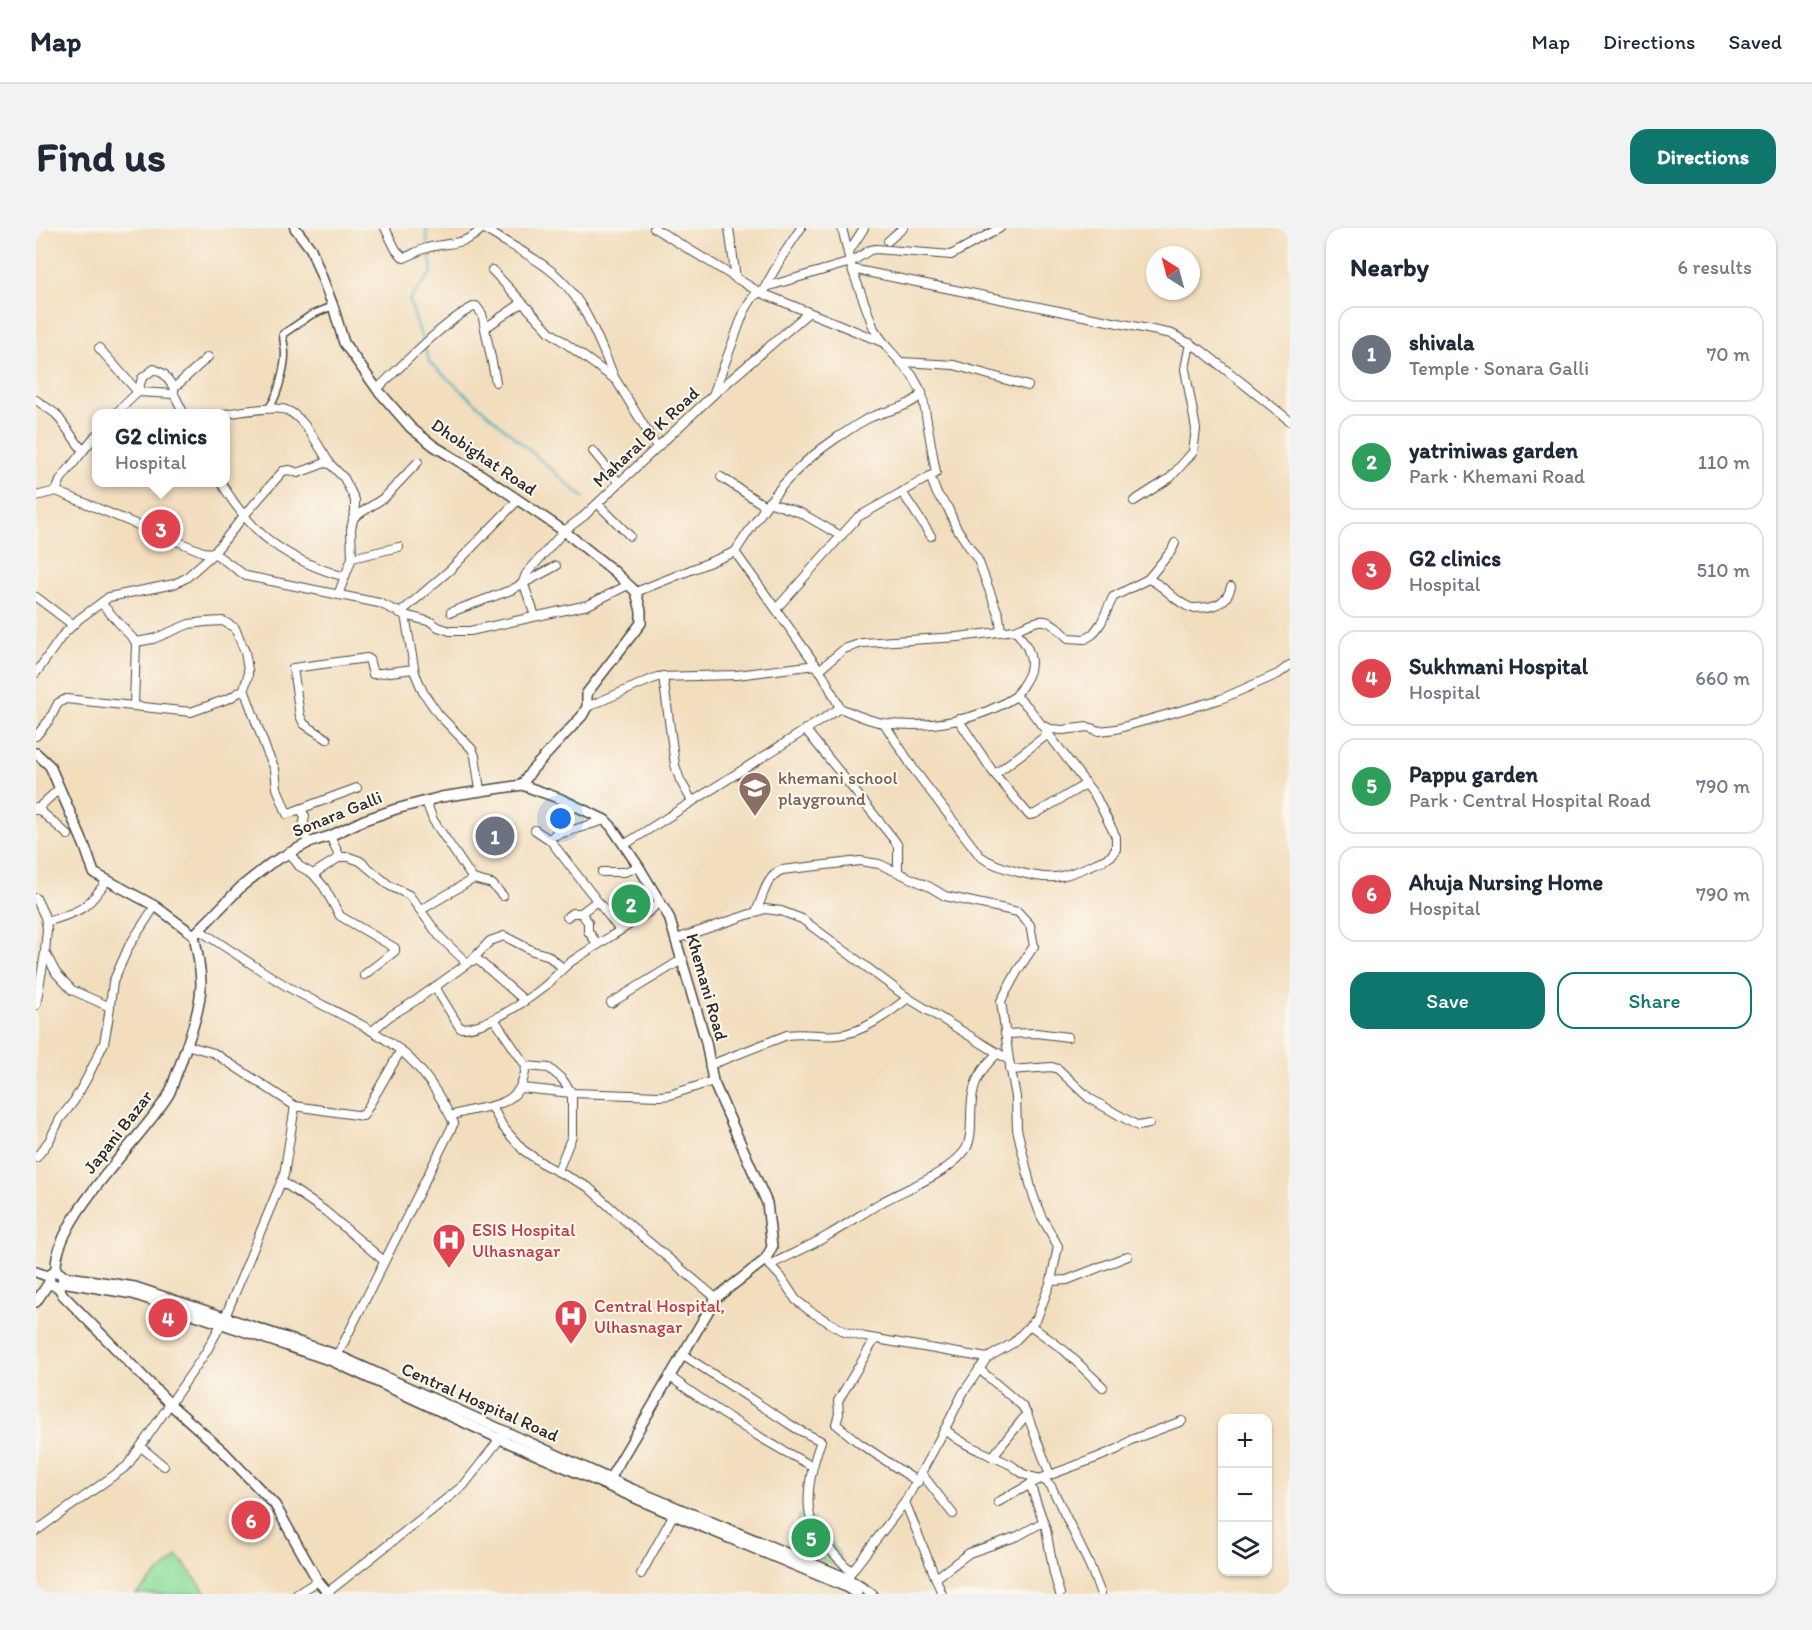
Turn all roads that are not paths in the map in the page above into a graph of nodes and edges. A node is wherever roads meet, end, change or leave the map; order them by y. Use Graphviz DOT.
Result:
graph roads {
  1 [pos="295,228"];
  2 [pos="385,228"];
  3 [pos="483,228"];
  4 [pos="654,228"];
  5 [pos="729,228"];
  6 [pos="801,228"];
  7 [pos="842,228"];
  8 [pos="864,228"];
  9 [pos="903,228"];
  10 [pos="1000,228"];
  11 [pos="492,231"];
  12 [pos="888,241"];
  13 [pos="850,261"];
  14 [pos="492,270"];
  15 [pos="736,279"];
  16 [pos="762,290"];
  17 [pos="522,303"];
  18 [pos="333,306"];
  19 [pos="807,313"];
  20 [pos="485,328"];
  21 [pos="883,342"];
  22 [pos="1190,343"];
  23 [pos="99,348"];
  24 [pos="208,357"];
  25 [pos="902,362"];
  26 [pos="616,380"];
  27 [pos="496,382"];
  28 [pos="1028,386"];
  29 [pos="377,389"];
  30 [pos="174,391"];
  31 [pos="138,392"];
  32 [pos="922,393"];
  33 [pos="713,395"];
  34 [pos="36,400"];
  35 [pos="120,409"];
  36 [pos="182,409"];
  37 [pos="267,410"];
  38 [pos="230,414"];
  39 [pos="1290,421"];
  40 [pos="92,440"];
  41 [pos="657,447"];
  42 [pos="83,451"];
  43 [pos="593,451"];
  44 [pos="418,462"];
  45 [pos="330,464"];
  46 [pos="930,476"];
  47 [pos="721,477"];
  48 [pos="619,483"];
  49 [pos="224,487"];
  50 [pos="56,491"];
  51 [pos="902,492"];
  52 [pos="36,496"];
  53 [pos="518,500"];
  54 [pos="1134,501"];
  55 [pos="766,504"];
  56 [pos="602,508"];
  57 [pos="243,517"];
  58 [pos="353,518"];
  59 [pos="564,531"];
  60 [pos="630,536"];
  61 [pos="841,536"];
  62 [pos="931,536"];
  63 [pos="1175,543"];
  64 [pos="399,547"];
  65 [pos="735,552"];
  66 [pos="214,554"];
  67 [pos="352,558"];
  68 [pos="556,567"];
  69 [pos="345,577"];
  70 [pos="1148,579"];
  71 [pos="523,582"];
  72 [pos="628,585"];
  73 [pos="1231,587"];
  74 [pos="636,592"];
  75 [pos="338,595"];
  76 [pos="36,597"];
  77 [pos="101,603"];
  78 [pos="776,609"];
  79 [pos="451,612"];
  80 [pos="403,614"];
  81 [pos="536,616"];
  82 [pos="74,625"];
  83 [pos="1015,630"];
  84 [pos="1001,632"];
  85 [pos="136,642"];
  86 [pos="1290,665"];
  87 [pos="818,668"];
  88 [pos="414,669"];
  89 [pos="36,674"];
  90 [pos="663,676"];
  91 [pos="244,689"];
  92 [pos="1016,696"];
  93 [pos="134,705"];
  94 [pos="587,706"];
  95 [pos="840,708"];
  96 [pos="958,719"];
  97 [pos="884,723"];
  98 [pos="1040,724"];
  99 [pos="805,729"];
  100 [pos="1047,735"];
  101 [pos="36,736"];
  102 [pos="327,739"];
  103 [pos="36,753"];
  104 [pos="995,774"];
  105 [pos="1086,784"];
  106 [pos="522,785"];
  107 [pos="60,788"];
  108 [pos="357,788"];
  109 [pos="480,790"];
  110 [pos="426,801"];
  111 [pos="692,801"];
  112 [pos="575,805"];
  113 [pos="37,809"];
  114 [pos="300,809"];
  115 [pos="605,820"];
  116 [pos="535,830"];
  117 [pos="68,835"];
  118 [pos="330,836"];
  119 [pos="552,838"];
  120 [pos="308,843"];
  121 [pos="624,845"];
  122 [pos="289,852"];
  123 [pos="340,857"];
  124 [pos="639,867"];
  125 [pos="602,872"];
  126 [pos="898,872"];
  127 [pos="313,874"];
  128 [pos="473,879"];
  129 [pos="107,880"];
  130 [pos="503,896"];
  131 [pos="36,898"];
  132 [pos="597,901"];
  133 [pos="660,901"];
  134 [pos="155,906"];
  135 [pos="421,910"];
  136 [pos="756,912"];
  137 [pos="581,913"];
  138 [pos="567,917"];
  139 [pos="46,922"];
  140 [pos="619,929"];
  141 [pos="197,932"];
  142 [pos="676,939"];
  143 [pos="598,945"];
  144 [pos="45,952"];
  145 [pos="683,959"];
  146 [pos="469,962"];
  147 [pos="563,968"];
  148 [pos="364,975"];
  149 [pos="435,987"];
  150 [pos="908,998"];
  151 [pos="524,1000"];
  152 [pos="610,1004"];
  153 [pos="36,1005"];
  154 [pos="110,1007"];
  155 [pos="494,1019"];
  156 [pos="372,1031"];
  157 [pos="1005,1034"];
  158 [pos="1068,1037"];
  159 [pos="186,1045"];
  160 [pos="401,1050"];
  161 [pos="998,1053"];
  162 [pos="1009,1060"];
  163 [pos="710,1065"];
  164 [pos="526,1066"];
  165 [pos="1010,1070"];
  166 [pos="713,1081"];
  167 [pos="521,1088"];
  168 [pos="572,1093"];
  169 [pos="295,1106"];
  170 [pos="492,1107"];
  171 [pos="451,1116"];
  172 [pos="1149,1124"];
  173 [pos="36,1158"];
  174 [pos="558,1171"];
  175 [pos="281,1182"];
  176 [pos="1128,1256"];
  177 [pos="384,1261"];
  178 [pos="768,1262"];
  179 [pos="36,1272"];
  180 [pos="56,1279"];
  181 [pos="1051,1281"];
  182 [pos="716,1298"];
  183 [pos="36,1302"];
  184 [pos="223,1320"];
  185 [pos="1030,1325"];
  186 [pos="875,1339"];
  187 [pos="682,1354"];
  188 [pos="987,1358"];
  189 [pos="335,1359"];
  190 [pos="979,1369"];
  191 [pos="669,1376"];
  192 [pos="1103,1387"];
  193 [pos="171,1405"];
  194 [pos="1027,1414"];
  195 [pos="1182,1421"];
  196 [pos="945,1429"];
  197 [pos="502,1435"];
  198 [pos="141,1447"];
  199 [pos="992,1457"];
  200 [pos="164,1466"];
  201 [pos="812,1466"];
  202 [pos="1046,1476"];
  203 [pos="920,1478"];
  204 [pos="608,1481"];
  205 [pos="1030,1484"];
  206 [pos="905,1502"];
  207 [pos="998,1502"];
  208 [pos="676,1511"];
  209 [pos="953,1514"];
  210 [pos="1043,1522"];
  211 [pos="36,1532"];
  212 [pos="641,1574"];
  213 [pos="847,1578"];
  214 [pos="936,1578"];
  215 [pos="318,1581"];
  216 [pos="329,1593"];
  217 [pos="297,1594"];
  218 [pos="857,1594"];
  219 [pos="872,1594"];
  220 [pos="942,1594"];
  221 [pos="1060,1594"];
  222 [pos="1101,1594"];
  1 -- 18 [label="street, Dhobighat Road"];
  2 -- 3 [label="street"];
  3 -- 11 [label="street"];
  4 -- 15 [label="street"];
  5 -- 15 [label="street"];
  6 -- 16 [label="street, Maharal B K Road"];
  7 -- 13 [label="street"];
  8 -- 13 [label="street"];
  9 -- 12 [label="street"];
  10 -- 13 [label="street"];
  11 -- 26 [label="street"];
  13 -- 16 [label="street"];
  13 -- 21 [label="street"];
  13 -- 22 [label="street"];
  14 -- 17 [label="street"];
  15 -- 16 [label="street"];
  16 -- 19 [label="street"];
  16 -- 33 [label="street, Maharal B K Road"];
  17 -- 20 [label="street"];
  17 -- 26 [label="street"];
  18 -- 29 [label="street, Dhobighat Road"];
  18 -- 37 [label="street"];
  19 -- 21 [label="street"];
  19 -- 33 [label="street"];
  20 -- 27 [label="street"];
  20 -- 29 [label="street"];
  21 -- 25 [label="street"];
  22 -- 39 [label="street"];
  22 -- 54 [label="street"];
  23 -- 31 [label="street"];
  24 -- 30 [label="street"];
  25 -- 28 [label="street"];
  25 -- 32 [label="street"];
  26 -- 41 [label="street"];
  29 -- 53 [label="street, Dhobighat Road"];
  30 -- 31 [label="street"];
  30 -- 31 [label="street"];
  30 -- 36 [label="street"];
  31 -- 35 [label="street"];
  32 -- 46 [label="street"];
  32 -- 55 [label="street"];
  33 -- 41 [label="street, Maharal B K Road"];
  34 -- 42 [label="street"];
  37 -- 38 [label="street"];
  37 -- 45 [label="street"];
  40 -- 42 [label="street"];
  41 -- 48 [label="street, Maharal B K Road"];
  42 -- 50 [label="street"];
  43 -- 48 [label="street"];
  44 -- 58 [label="street"];
  45 -- 57 [label="street"];
  45 -- 58 [label="street"];
  46 -- 51 [label="street"];
  46 -- 84 [label="street"];
  47 -- 55 [label="street"];
  48 -- 59 [label="street, Maharal B K Road"];
  49 -- 57 [label="street"];
  50 -- 52 [label="street"];
  50 -- 66 [label="street"];
  51 -- 61 [label="street"];
  51 -- 62 [label="street"];
  53 -- 59 [label="street, Dhobighat Road"];
  53 -- 80 [label="street"];
  55 -- 61 [label="street"];
  55 -- 65 [label="street"];
  56 -- 60 [label="street"];
  57 -- 66 [label="street"];
  57 -- 69 [label="street"];
  58 -- 67 [label="street"];
  59 -- 71 [label="street, Maharal B K Road"];
  59 -- 72 [label="street, Dhobighat Road"];
  61 -- 78 [label="street"];
  63 -- 70 [label="street"];
  64 -- 67 [label="street"];
  65 -- 74 [label="street"];
  65 -- 78 [label="street"];
  66 -- 75 [label="street"];
  66 -- 77 [label="street"];
  67 -- 69 [label="street"];
  68 -- 71 [label="street"];
  69 -- 75 [label="street"];
  70 -- 73 [label="street"];
  70 -- 83 [label="street"];
  71 -- 79 [label="street"];
  71 -- 81 [label="street"];
  72 -- 74 [label="street, Dhobighat Road"];
  72 -- 81 [label="street"];
  74 -- 94 [label="street"];
  75 -- 80 [label="street"];
  76 -- 82 [label="street"];
  77 -- 82 [label="street"];
  77 -- 85 [label="street"];
  78 -- 87 [label="street"];
  80 -- 81 [label="street"];
  80 -- 88 [label="street"];
  82 -- 89 [label="street"];
  83 -- 84 [label="street"];
  83 -- 92 [label="street"];
  84 -- 87 [label="street"];
  85 -- 91 [label="street"];
  85 -- 93 [label="street"];
  86 -- 98 [label="street"];
  87 -- 90 [label="street"];
  87 -- 95 [label="street"];
  88 -- 102 [label="street"];
  88 -- 109 [label="street"];
  90 -- 94 [label="street"];
  90 -- 111 [label="street"];
  91 -- 93 [label="street"];
  91 -- 114 [label="street"];
  92 -- 96 [label="street"];
  92 -- 98 [label="street"];
  93 -- 101 [label="street"];
  94 -- 106 [label="street"];
  95 -- 97 [label="street"];
  95 -- 99 [label="street"];
  96 -- 97 [label="street"];
  96 -- 104 [label="street"];
  97 -- 105 [label="street"];
  98 -- 100 [label="street"];
  99 -- 111 [label="street"];
  99 -- 126 [label="street"];
  100 -- 104 [label="street"];
  100 -- 105 [label="street"];
  103 -- 107 [label="street"];
  104 -- 105 [label="street"];
  106 -- 109 [label="street, Sonara Galli"];
  106 -- 112 [label="street, Khemani Road"];
  107 -- 113 [label="street"];
  107 -- 129 [label="street"];
  108 -- 114 [label="street"];
  109 -- 110 [label="street, Sonara Galli"];
  110 -- 118 [label="street, Sonara Galli"];
  110 -- 128 [label="street"];
  111 -- 121 [label="street"];
  112 -- 115 [label="street, Khemani Road"];
  112 -- 119 [label="street"];
  113 -- 117 [label="street"];
  114 -- 120 [label="street"];
  115 -- 119 [label="street"];
  115 -- 121 [label="street, Khemani Road"];
  116 -- 119 [label="street"];
  118 -- 120 [label="street, Sonara Galli"];
  118 -- 123 [label="street"];
  119 -- 132 [label="street"];
  120 -- 122 [label="street, Sonara Galli"];
  121 -- 124 [label="street, Khemani Road"];
  122 -- 127 [label="street"];
  122 -- 141 [label="street, Sonara Galli"];
  123 -- 127 [label="street"];
  123 -- 135 [label="street"];
  124 -- 125 [label="street"];
  124 -- 133 [label="street, Khemani Road"];
  126 -- 136 [label="street"];
  126 -- 157 [label="street"];
  127 -- 148 [label="street"];
  128 -- 130 [label="street"];
  128 -- 135 [label="street"];
  129 -- 134 [label="street"];
  129 -- 139 [label="street"];
  131 -- 139 [label="street"];
  132 -- 137 [label="street"];
  132 -- 140 [label="street"];
  133 -- 140 [label="street"];
  133 -- 142 [label="street, Khemani Road"];
  134 -- 141 [label="street"];
  134 -- 154 [label="street"];
  135 -- 146 [label="street"];
  136 -- 142 [label="street"];
  136 -- 150 [label="street"];
  137 -- 138 [label="street"];
  137 -- 143 [label="street"];
  139 -- 144 [label="street"];
  140 -- 143 [label="street"];
  141 -- 156 [label="street"];
  141 -- 159 [label="street, Japani Bazar"];
  142 -- 145 [label="street, Khemani Road"];
  143 -- 147 [label="street"];
  144 -- 153 [label="street"];
  144 -- 154 [label="street"];
  145 -- 152 [label="street"];
  145 -- 163 [label="street, Khemani Road"];
  146 -- 147 [label="street"];
  146 -- 149 [label="street"];
  146 -- 151 [label="street"];
  147 -- 151 [label="street"];
  149 -- 155 [label="street"];
  149 -- 156 [label="street"];
  150 -- 161 [label="street"];
  150 -- 163 [label="street"];
  151 -- 155 [label="street"];
  154 -- 173 [label="street"];
  155 -- 164 [label="street"];
  156 -- 160 [label="street"];
  157 -- 158 [label="street"];
  157 -- 162 [label="street"];
  159 -- 169 [label="street"];
  159 -- 180 [label="street, Japani Bazar"];
  160 -- 169 [label="street"];
  160 -- 171 [label="street"];
  161 -- 162 [label="street"];
  161 -- 178 [label="street"];
  162 -- 165 [label="street"];
  163 -- 166 [label="street, Khemani Road"];
  164 -- 167 [label="street"];
  164 -- 168 [label="street"];
  165 -- 172 [label="street"];
  165 -- 181 [label="street"];
  166 -- 168 [label="street"];
  166 -- 178 [label="street, Khemani Road"];
  167 -- 168 [label="street"];
  167 -- 170 [label="street"];
  168 -- 174 [label="street"];
  169 -- 175 [label="street"];
  170 -- 171 [label="street"];
  170 -- 174 [label="street"];
  171 -- 177 [label="street"];
  174 -- 182 [label="street"];
  175 -- 177 [label="street"];
  175 -- 184 [label="street"];
  176 -- 181 [label="street"];
  177 -- 189 [label="street"];
  178 -- 182 [label="street"];
  178 -- 186 [label="street"];
  179 -- 180 [label="street, Central Hospital Road"];
  180 -- 183 [label="street, Japani Bazar"];
  180 -- 184 [label="street, Central Hospital Road"];
  180 -- 193 [label="street"];
  181 -- 185 [label="street"];
  182 -- 187 [label="street"];
  184 -- 189 [label="street, Central Hospital Road"];
  184 -- 193 [label="street"];
  185 -- 188 [label="street"];
  185 -- 192 [label="street"];
  186 -- 188 [label="street"];
  186 -- 203 [label="street"];
  187 -- 191 [label="street"];
  187 -- 201 [label="street"];
  188 -- 190 [label="street"];
  189 -- 197 [label="street, Central Hospital Road"];
  190 -- 194 [label="street"];
  190 -- 196 [label="street"];
  191 -- 201 [label="street"];
  191 -- 204 [label="street"];
  193 -- 198 [label="street"];
  193 -- 215 [label="street"];
  194 -- 199 [label="street"];
  194 -- 202 [label="street"];
  195 -- 202 [label="street"];
  196 -- 199 [label="street"];
  196 -- 203 [label="street"];
  197 -- 204 [label="street, Central Hospital Road"];
  197 -- 216 [label="street"];
  198 -- 200 [label="street"];
  198 -- 211 [label="street"];
  199 -- 202 [label="street"];
  201 -- 213 [label="street"];
  202 -- 205 [label="street"];
  202 -- 222 [label="street"];
  203 -- 206 [label="street"];
  203 -- 209 [label="street"];
  204 -- 208 [label="street, Central Hospital Road"];
  205 -- 207 [label="street"];
  205 -- 210 [label="street"];
  206 -- 213 [label="street"];
  206 -- 214 [label="street"];
  208 -- 212 [label="street"];
  208 -- 213 [label="street, Central Hospital Road"];
  210 -- 214 [label="street"];
  210 -- 221 [label="street"];
  213 -- 218 [label="street, Central Hospital Road"];
  213 -- 219 [label="street, Central Hospital Road"];
  214 -- 220 [label="street"];
  215 -- 216 [label="street"];
  215 -- 217 [label="street"];
}
